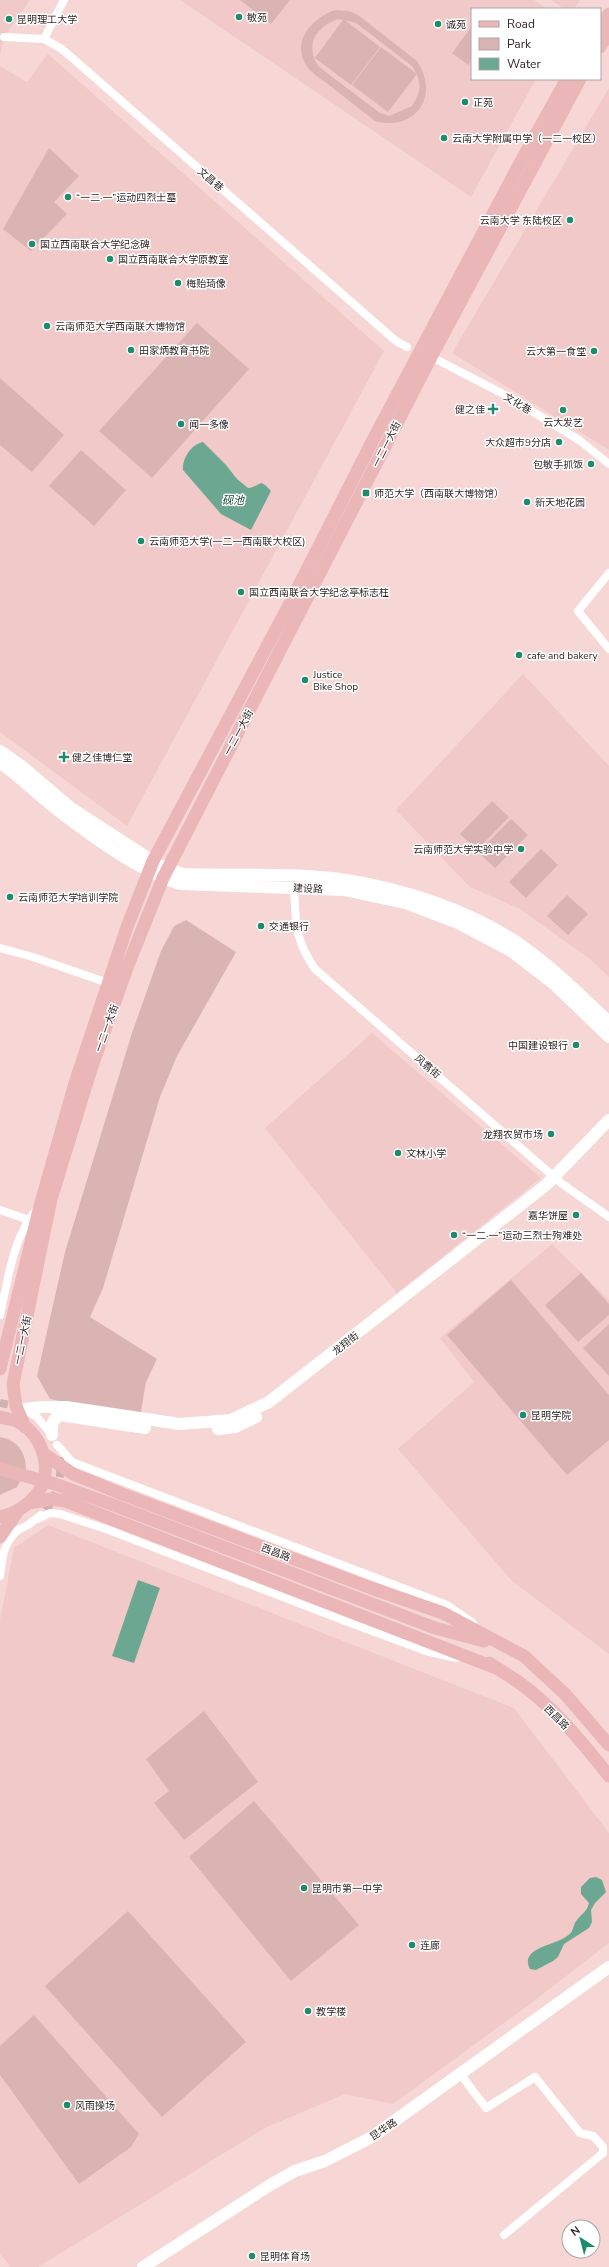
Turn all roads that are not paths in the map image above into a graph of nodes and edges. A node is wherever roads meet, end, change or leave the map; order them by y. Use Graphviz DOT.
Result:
graph roads {
  1 [pos="64,0"];
  2 [pos="609,14"];
  3 [pos="601,26"];
  4 [pos="609,32"];
  5 [pos="4,37"];
  6 [pos="44,39"];
  7 [pos="601,45"];
  8 [pos="566,80"];
  9 [pos="579,80"];
  10 [pos="407,347"];
  11 [pos="426,354"];
  12 [pos="609,464"];
  13 [pos="609,573"];
  14 [pos="609,649"];
  15 [pos="0,751"];
  16 [pos="0,764"];
  17 [pos="151,866"];
  18 [pos="165,873"];
  19 [pos="294,887"];
  20 [pos="0,948"];
  21 [pos="108,983"];
  22 [pos="609,1022"];
  23 [pos="609,1036"];
  24 [pos="609,1120"];
  25 [pos="609,1129"];
  26 [pos="558,1179"];
  27 [pos="40,1206"];
  28 [pos="0,1210"];
  29 [pos="609,1217"];
  30 [pos="29,1220"];
  31 [pos="0,1314"];
  32 [pos="0,1369"];
  33 [pos="23,1409"];
  34 [pos="0,1417"];
  35 [pos="25,1427"];
  36 [pos="54,1440"];
  37 [pos="44,1454"];
  38 [pos="60,1456"];
  39 [pos="0,1469"];
  40 [pos="24,1506"];
  41 [pos="46,1510"];
  42 [pos="0,1517"];
  43 [pos="38,1519"];
  44 [pos="18,1530"];
  45 [pos="4,1535"];
  46 [pos="0,1576"];
  47 [pos="435,1628"];
  48 [pos="509,1648"];
  49 [pos="496,1668"];
  50 [pos="609,1745"];
  51 [pos="609,1776"];
  52 [pos="609,1967"];
  53 [pos="461,2075"];
  54 [pos="504,2235"];
  55 [pos="144,2267"];
  1 -- 6 [label="street"];
  2 -- 3 [label="main road"];
  4 -- 7 [label="main road"];
  5 -- 6 [label="street, 文昌巷"];
  6 -- 10 [label="street, 文昌巷"];
  8 -- 11 [label="main road, 一二一大街"];
  9 -- 11 [label="main road, 一二一大街"];
  11 -- 12 [label="street, 文化巷"];
  11 -- 17 [label="main road, 一二一大街"];
  11 -- 18 [label="main road, 一二一大街"];
  13 -- 14 [label="street"];
  15 -- 17 [label="street, 建设路"];
  16 -- 17 [label="street, 建设路"];
  17 -- 18 [label="street, 建设路"];
  17 -- 21 [label="main road, 一二一大街"];
  18 -- 19 [label="street, 建设路"];
  18 -- 22 [label="street, 建设路"];
  18 -- 35 [label="main road, 一二一大街"];
  19 -- 23 [label="street, 建设路"];
  19 -- 26 [label="street, 风翥街"];
  20 -- 21 [label="street"];
  21 -- 27 [label="main road, 一二一大街"];
  24 -- 26 [label="street, 龙翔街"];
  25 -- 26 [label="street, 龙翔街"];
  26 -- 29 [label="street, 风翥街"];
  26 -- 33 [label="street, 龙翔街"];
  26 -- 36 [label="street, 龙翔街"];
  27 -- 30 [label="street"];
  27 -- 32 [label="main road, 一二一大街"];
  28 -- 30 [label="street"];
  30 -- 31 [label="street"];
  33 -- 36 [label="street"];
  34 -- 35 [label="main road"];
  35 -- 37 [label="main road"];
  36 -- 38 [label="street"];
  36 -- 48 [label="street"];
  37 -- 40 [label="main road"];
  37 -- 48 [label="main road, 西昌路"];
  39 -- 47 [label="main road, 西昌路"];
  40 -- 42 [label="main road, 西昌路"];
  40 -- 45 [label="main road"];
  40 -- 49 [label="main road, 西昌路"];
  41 -- 43 [label="street"];
  43 -- 44 [label="street"];
  43 -- 49 [label="street"];
  44 -- 45 [label="street"];
  44 -- 46 [label="street"];
  47 -- 48 [label="main road, 西昌路"];
  47 -- 49 [label="main road, 西昌路"];
  48 -- 50 [label="main road, 西昌路"];
  49 -- 51 [label="main road, 西昌路"];
  52 -- 53 [label="street, 昆华路"];
  53 -- 54 [label="street"];
  53 -- 55 [label="street, 昆华路"];
}
